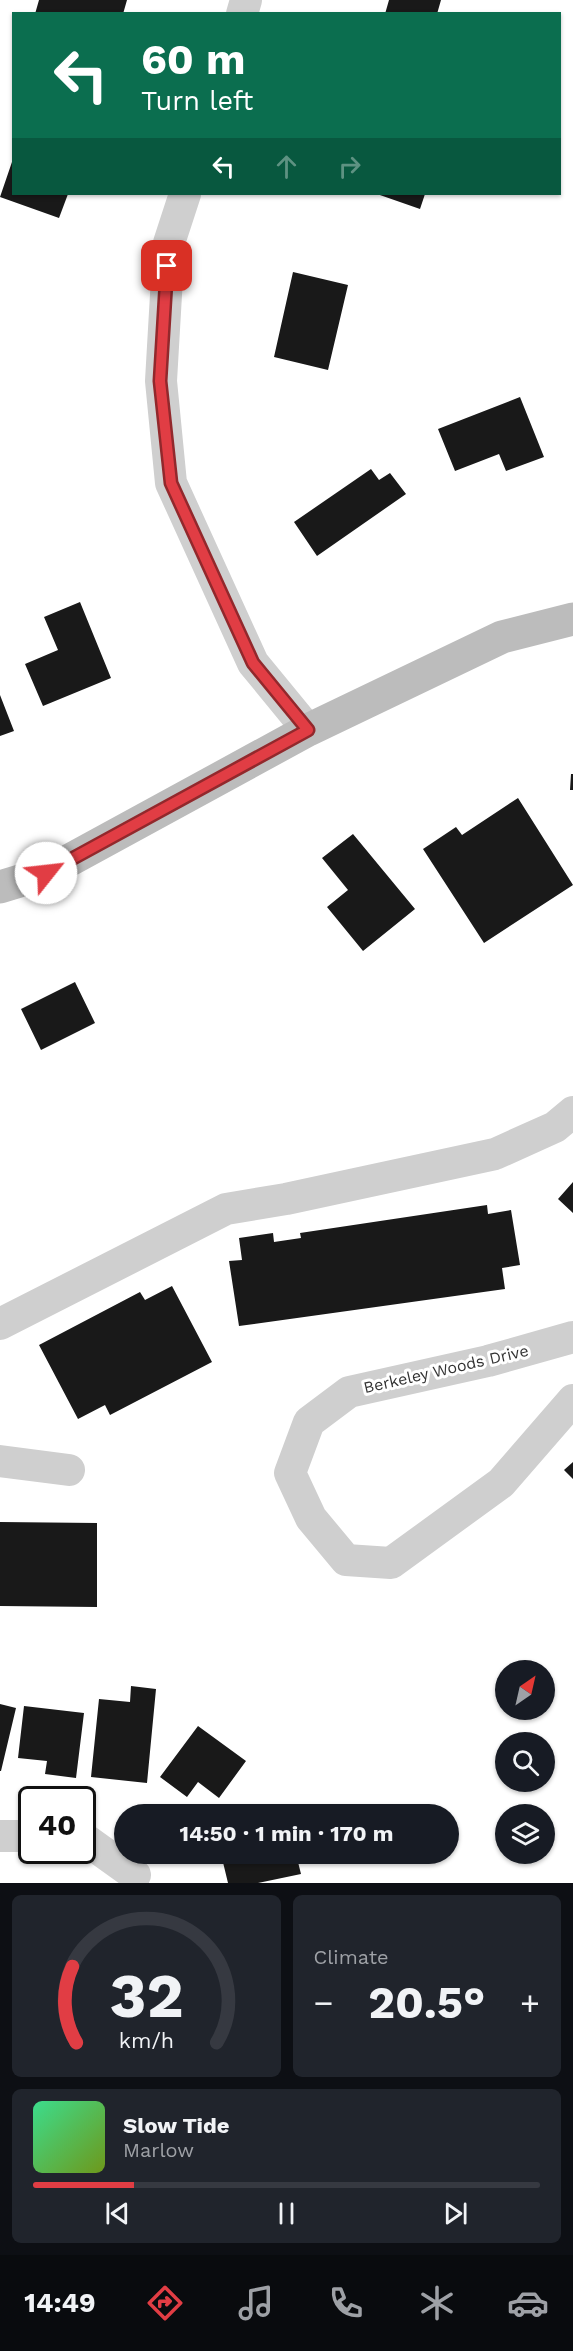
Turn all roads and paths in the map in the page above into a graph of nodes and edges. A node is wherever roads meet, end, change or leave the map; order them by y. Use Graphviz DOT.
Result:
graph roads {
  1 [pos="184,195"];
  2 [pos="573,619"];
  3 [pos="308,730"];
  4 [pos="0,887"];
  5 [pos="573,1112"];
  6 [pos="0,1324"];
  7 [pos="573,1337"];
  8 [pos="573,1401"];
  9 [pos="0,1461"];
  10 [pos="69,1470"];
  11 [pos="0,1836"];
  12 [pos="18,1836"];
  13 [pos="96,1847"];
  14 [pos="135,1875"];
  1 -- 3 [label="street"];
  2 -- 3 [label="street"];
  3 -- 4 [label="street"];
  5 -- 6 [label="street"];
  7 -- 8 [label="street, Berkeley Woods Drive"];
  9 -- 10 [label="street"];
  11 -- 12 [label="street"];
  13 -- 14 [label="street"];
}
